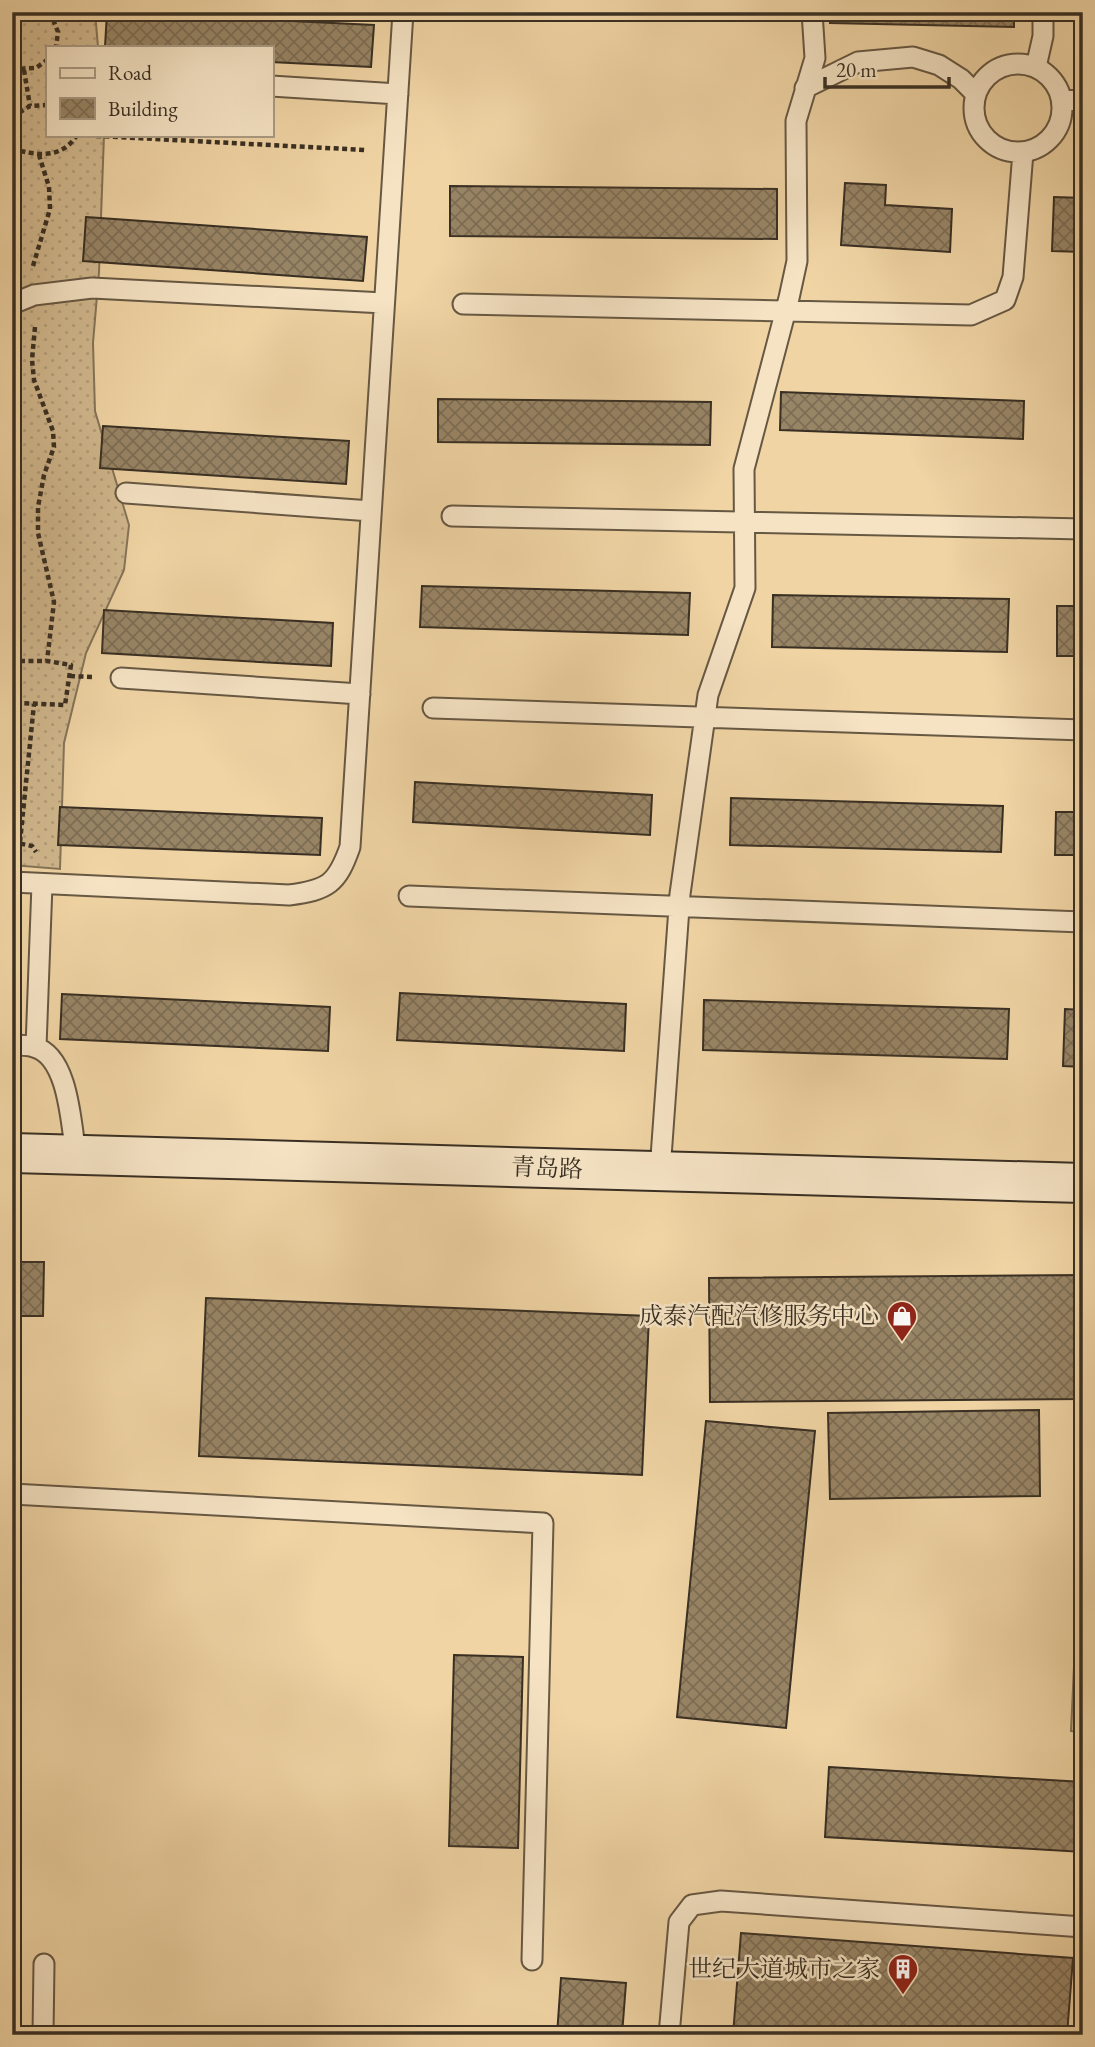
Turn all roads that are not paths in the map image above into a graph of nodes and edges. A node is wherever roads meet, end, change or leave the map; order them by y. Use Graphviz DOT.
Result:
graph roads {
  1 [pos="403,12"];
  2 [pos="812,12"];
  3 [pos="1043,12"];
  4 [pos="1036,67"];
  5 [pos="273,86"];
  6 [pos="805,88"];
  7 [pos="398,94"];
  8 [pos="976,94"];
  9 [pos="1062,100"];
  10 [pos="1083,101"];
  11 [pos="1023,152"];
  12 [pos="384,303"];
  13 [pos="12,304"];
  14 [pos="463,304"];
  15 [pos="785,311"];
  16 [pos="126,494"];
  17 [pos="371,511"];
  18 [pos="452,516"];
  19 [pos="744,522"];
  20 [pos="1083,529"];
  21 [pos="121,678"];
  22 [pos="360,694"];
  23 [pos="433,708"];
  24 [pos="705,717"];
  25 [pos="1083,730"];
  26 [pos="12,882"];
  27 [pos="42,884"];
  28 [pos="409,896"];
  29 [pos="679,907"];
  30 [pos="1083,922"];
  31 [pos="12,1045"];
  32 [pos="36,1047"];
  33 [pos="12,1153"];
  34 [pos="76,1155"];
  35 [pos="660,1171"];
  36 [pos="1083,1183"];
  37 [pos="12,1494"];
  38 [pos="1083,1927"];
  39 [pos="532,1960"];
  40 [pos="44,1964"];
  41 [pos="43,2035"];
  42 [pos="669,2035"];
  1 -- 7 [label="lane"];
  2 -- 6 [label="lane"];
  3 -- 4 [label="lane"];
  4 -- 8 [label="lane"];
  4 -- 9 [label="lane"];
  5 -- 7 [label="lane"];
  6 -- 8 [label="lane"];
  6 -- 15 [label="lane"];
  7 -- 12 [label="lane"];
  8 -- 11 [label="lane"];
  9 -- 10 [label="lane"];
  9 -- 11 [label="lane"];
  11 -- 15 [label="lane"];
  12 -- 13 [label="lane"];
  12 -- 17 [label="lane"];
  14 -- 15 [label="lane"];
  15 -- 19 [label="lane"];
  16 -- 17 [label="lane"];
  17 -- 22 [label="lane"];
  18 -- 19 [label="lane"];
  19 -- 20 [label="lane"];
  19 -- 24 [label="lane"];
  21 -- 22 [label="lane"];
  22 -- 27 [label="lane"];
  23 -- 24 [label="lane"];
  24 -- 25 [label="lane"];
  24 -- 29 [label="lane"];
  26 -- 27 [label="lane"];
  27 -- 32 [label="lane"];
  28 -- 29 [label="lane"];
  29 -- 30 [label="lane"];
  29 -- 35 [label="lane"];
  31 -- 32 [label="lane"];
  32 -- 34 [label="lane"];
  33 -- 34 [label="street, 青岛路"];
  34 -- 35 [label="street, 青岛路"];
  35 -- 36 [label="street, 青岛路"];
  37 -- 39 [label="lane"];
  38 -- 42 [label="lane"];
  40 -- 41 [label="lane"];
}
